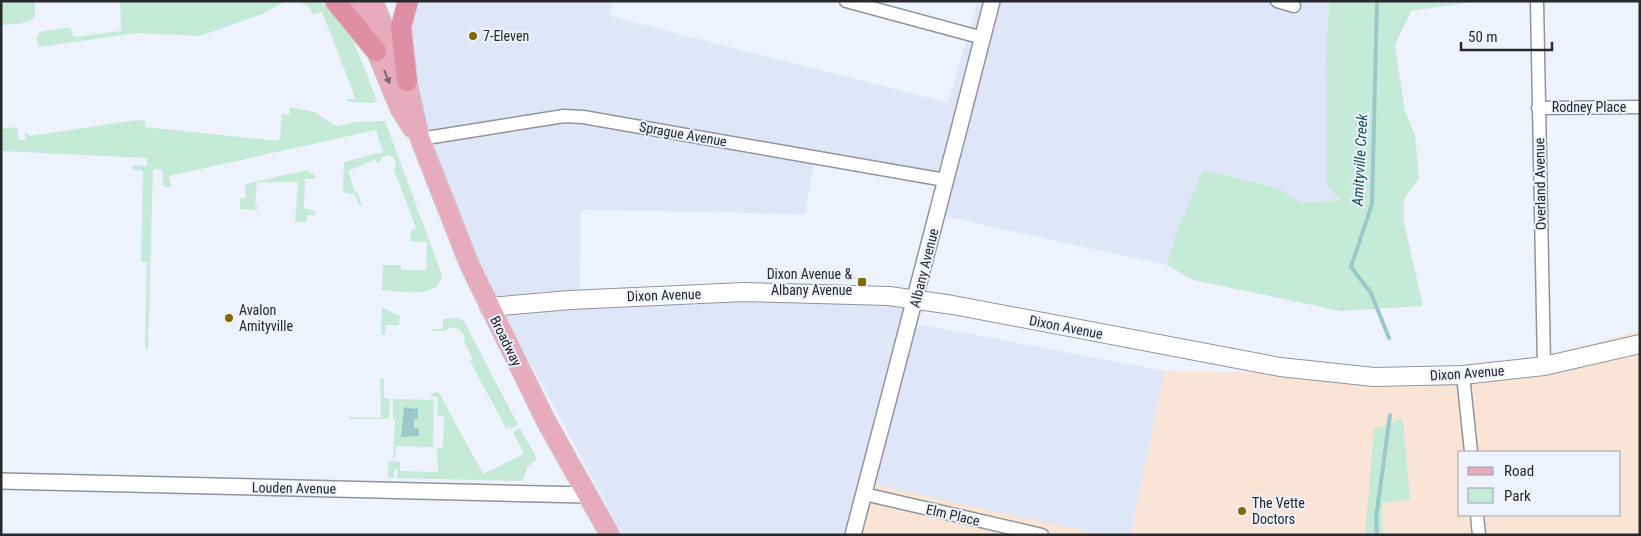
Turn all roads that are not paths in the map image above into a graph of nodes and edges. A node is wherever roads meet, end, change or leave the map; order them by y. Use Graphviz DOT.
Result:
graph roads {
  1 [pos="335,1"];
  2 [pos="352,1"];
  3 [pos="373,1"];
  4 [pos="408,1"];
  5 [pos="846,1"];
  6 [pos="992,1"];
  7 [pos="1277,1"];
  8 [pos="1537,1"];
  9 [pos="1294,6"];
  10 [pos="982,38"];
  11 [pos="376,51"];
  12 [pos="407,81"];
  13 [pos="1640,107"];
  14 [pos="1538,108"];
  15 [pos="420,140"];
  16 [pos="945,180"];
  17 [pos="917,300"];
  18 [pos="489,307"];
  19 [pos="1640,344"];
  20 [pos="1544,366"];
  21 [pos="1463,375"];
  22 [pos="1471,451"];
  23 [pos="1,481"];
  24 [pos="586,494"];
  25 [pos="864,494"];
  26 [pos="1477,516"];
  27 [pos="610,535"];
  28 [pos="853,535"];
  29 [pos="1042,535"];
  30 [pos="1479,535"];
  1 -- 11 [label="highway"];
  2 -- 11 [label="main road, Broadway"];
  3 -- 12 [label="main road, Broadway"];
  4 -- 12 [label="highway"];
  5 -- 10 [label="street"];
  6 -- 10 [label="street, Albany Avenue"];
  7 -- 9 [label="street"];
  8 -- 14 [label="street, Overland Avenue"];
  10 -- 16 [label="street, Albany Avenue"];
  11 -- 15 [label="main road, Broadway, one-way"];
  12 -- 15 [label="main road, Broadway"];
  13 -- 14 [label="street, Rodney Place"];
  14 -- 20 [label="street, Overland Avenue"];
  15 -- 16 [label="street, Sprague Avenue"];
  15 -- 18 [label="main road, Broadway"];
  16 -- 17 [label="street, Albany Avenue"];
  17 -- 18 [label="main road, Dixon Avenue"];
  17 -- 21 [label="main road, Dixon Avenue"];
  17 -- 25 [label="street, Albany Avenue"];
  18 -- 24 [label="main road, Broadway"];
  19 -- 20 [label="main road, Dixon Avenue"];
  20 -- 21 [label="main road, Dixon Avenue"];
  21 -- 22 [label="street"];
  23 -- 24 [label="street, Louden Avenue"];
  24 -- 27 [label="main road, Broadway"];
  25 -- 28 [label="street, Albany Avenue"];
  25 -- 29 [label="street, Elm Place"];
  26 -- 30 [label="street"];
}
